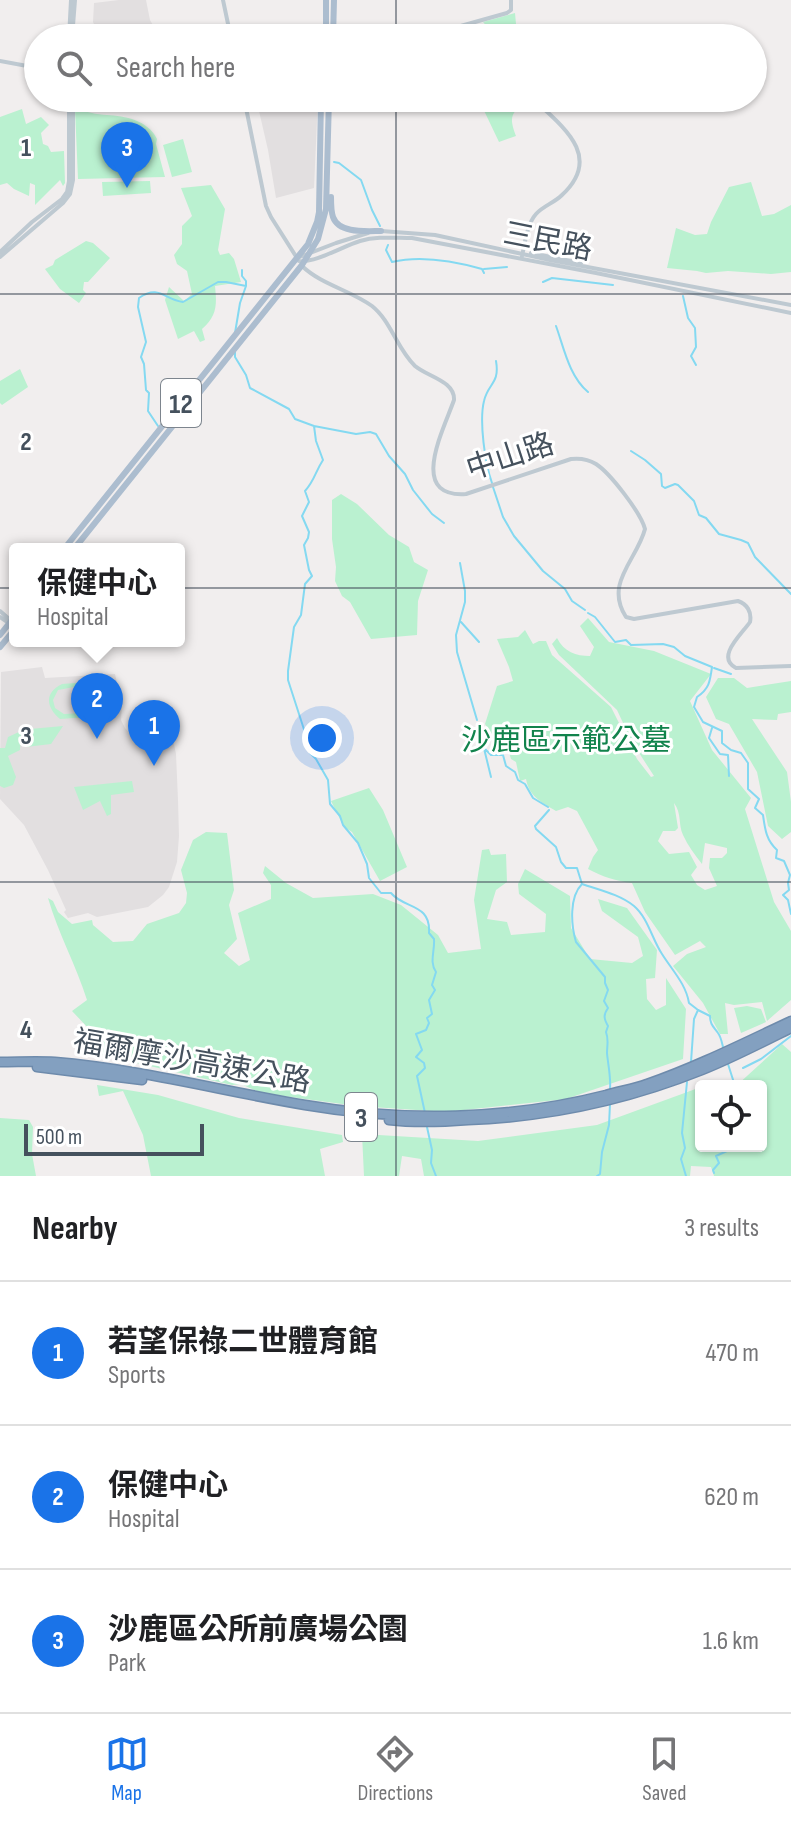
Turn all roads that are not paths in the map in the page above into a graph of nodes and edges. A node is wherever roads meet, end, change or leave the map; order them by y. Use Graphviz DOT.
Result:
graph roads {
  1 [pos="73,0"];
  2 [pos="223,0"];
  3 [pos="328,0"];
  4 [pos="511,0"];
  5 [pos="72,24"];
  6 [pos="228,24"];
  7 [pos="328,24"];
  8 [pos="328,24"];
  9 [pos="471,24"];
  10 [pos="0,61"];
  11 [pos="24,65"];
  12 [pos="71,112"];
  13 [pos="247,112"];
  14 [pos="326,112"];
  15 [pos="328,112"];
  16 [pos="546,112"];
  17 [pos="331,197"];
  18 [pos="381,231"];
  19 [pos="397,235"];
  20 [pos="0,255"];
  21 [pos="522,256"];
  22 [pos="305,260"];
  23 [pos="637,278"];
  24 [pos="791,305"];
  25 [pos="791,313"];
  26 [pos="264,316"];
  27 [pos="237,345"];
  28 [pos="76,543"];
  29 [pos="76,543"];
  30 [pos="76,543"];
  31 [pos="9,625"];
  32 [pos="0,644"];
  33 [pos="791,666"];
  34 [pos="791,1021"];
  35 [pos="791,1028"];
  36 [pos="0,1064"];
  37 [pos="143,1077"];
  1 -- 5 [label="street"];
  2 -- 6 [label="street"];
  3 -- 7 [label="main road"];
  3 -- 8 [label="main road"];
  4 -- 9 [label="street"];
  10 -- 11 [label="street"];
  12 -- 20 [label="street"];
  13 -- 22 [label="street, 中山路"];
  14 -- 22 [label="main road, 12"];
  15 -- 17 [label="main road, 12"];
  16 -- 21 [label="street"];
  17 -- 18 [label="main road"];
  17 -- 22 [label="main road, 12"];
  18 -- 19 [label="street, 三民路"];
  18 -- 22 [label="street, 三民路"];
  19 -- 21 [label="street, 三民路"];
  19 -- 22 [label="street, 三民路"];
  21 -- 23 [label="street, 三民路"];
  21 -- 23 [label="street, 三民路"];
  22 -- 26 [label="main road, 12"];
  22 -- 27 [label="main road, 12"];
  22 -- 28 [label="main road, 12"];
  22 -- 33 [label="street, 中山路"];
  23 -- 24 [label="street, 三民路"];
  23 -- 25 [label="street, 三民路"];
  26 -- 27 [label="main road, 12"];
  26 -- 29 [label="main road, 12"];
  27 -- 30 [label="main road, 12"];
  31 -- 32 [label="main road"];
  34 -- 37 [label="highway, 福爾摩沙高速公路 / 3"];
  35 -- 37 [label="highway, 福爾摩沙高速公路 / 3"];
  36 -- 37 [label="highway, 福爾摩沙高速公路 / 3"];
}
